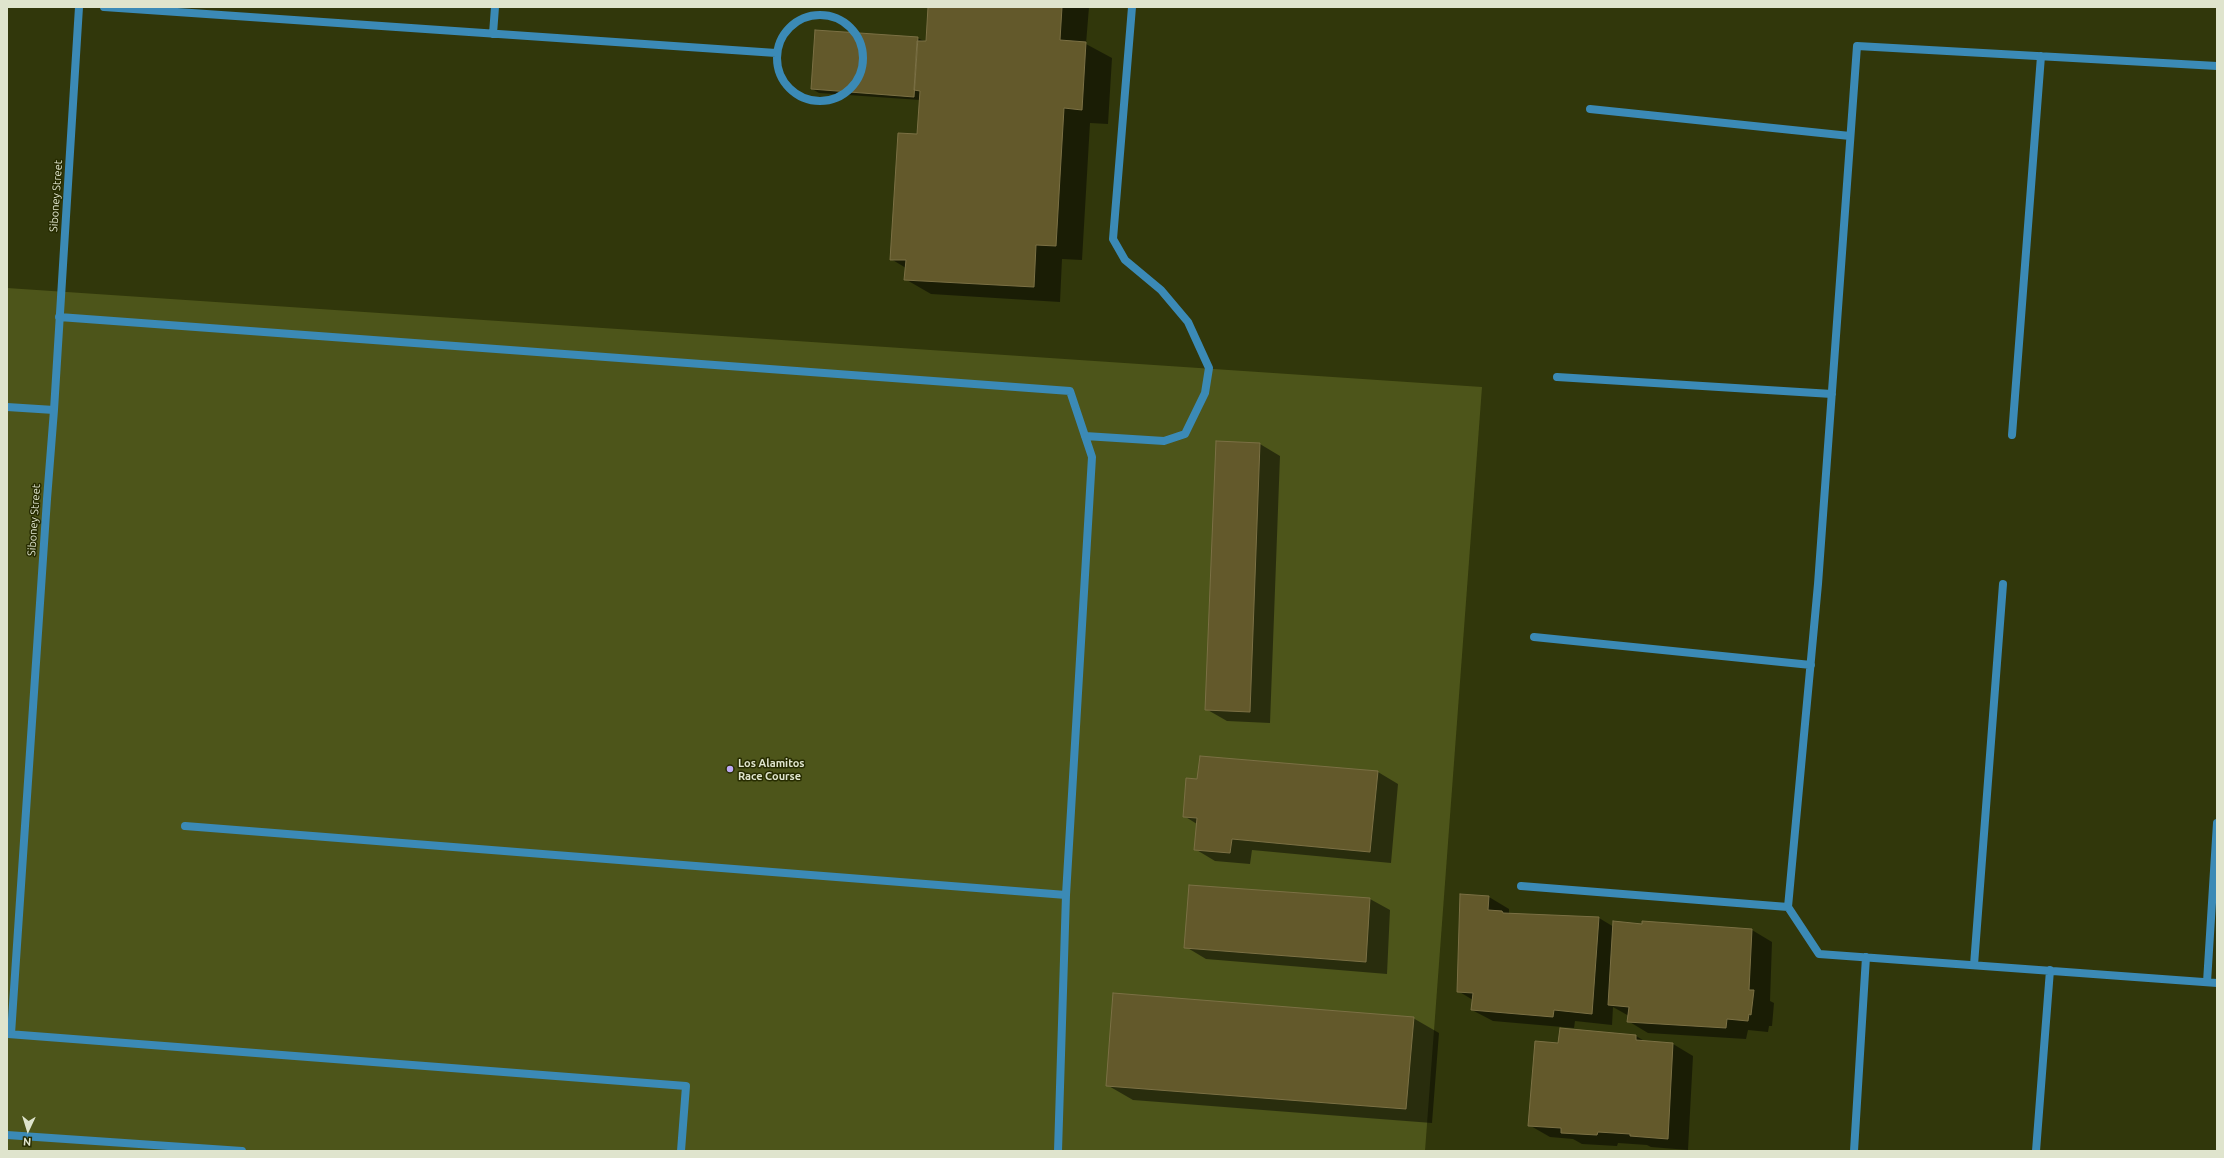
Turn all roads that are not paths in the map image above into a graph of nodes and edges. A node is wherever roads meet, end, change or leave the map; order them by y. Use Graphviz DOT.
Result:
graph roads {
  1 [pos="79,7"];
  2 [pos="104,7"];
  3 [pos="495,7"];
  4 [pos="1132,7"];
  5 [pos="493,34"];
  6 [pos="776,53"];
  7 [pos="2041,56"];
  8 [pos="2217,66"];
  9 [pos="1590,109"];
  10 [pos="1850,136"];
  11 [pos="59,317"];
  12 [pos="1557,377"];
  13 [pos="1832,394"];
  14 [pos="7,407"];
  15 [pos="54,410"];
  16 [pos="2012,435"];
  17 [pos="1085,436"];
  18 [pos="2003,584"];
  19 [pos="1534,637"];
  20 [pos="1811,665"];
  21 [pos="2217,823"];
  22 [pos="185,826"];
  23 [pos="1522,886"];
  24 [pos="1066,895"];
  25 [pos="1788,907"];
  26 [pos="1866,957"];
  27 [pos="1974,965"];
  28 [pos="2050,970"];
  29 [pos="2207,982"];
  30 [pos="2217,983"];
  31 [pos="9,1034"];
  32 [pos="7,1134"];
  33 [pos="242,1151"];
  34 [pos="681,1151"];
  35 [pos="1058,1151"];
  36 [pos="1854,1151"];
  37 [pos="2036,1151"];
  1 -- 11 [label="street, Siboney Street"];
  2 -- 5 [label="street"];
  3 -- 5 [label="street"];
  4 -- 17 [label="street"];
  5 -- 6 [label="street"];
  6 -- 6 [label="street"];
  7 -- 8 [label="street"];
  7 -- 10 [label="street"];
  7 -- 16 [label="street"];
  9 -- 10 [label="street"];
  10 -- 13 [label="street"];
  11 -- 15 [label="street, Siboney Street"];
  11 -- 17 [label="street"];
  12 -- 13 [label="street"];
  13 -- 20 [label="street"];
  14 -- 15 [label="street"];
  15 -- 31 [label="street, Siboney Street"];
  17 -- 24 [label="street"];
  18 -- 27 [label="street"];
  19 -- 20 [label="street"];
  20 -- 25 [label="street"];
  21 -- 29 [label="street"];
  22 -- 24 [label="street"];
  23 -- 25 [label="street"];
  24 -- 35 [label="street"];
  25 -- 26 [label="street"];
  26 -- 27 [label="street"];
  26 -- 36 [label="street"];
  27 -- 28 [label="street"];
  28 -- 29 [label="street"];
  28 -- 37 [label="street"];
  29 -- 30 [label="street"];
  31 -- 34 [label="street"];
  32 -- 33 [label="street"];
}
